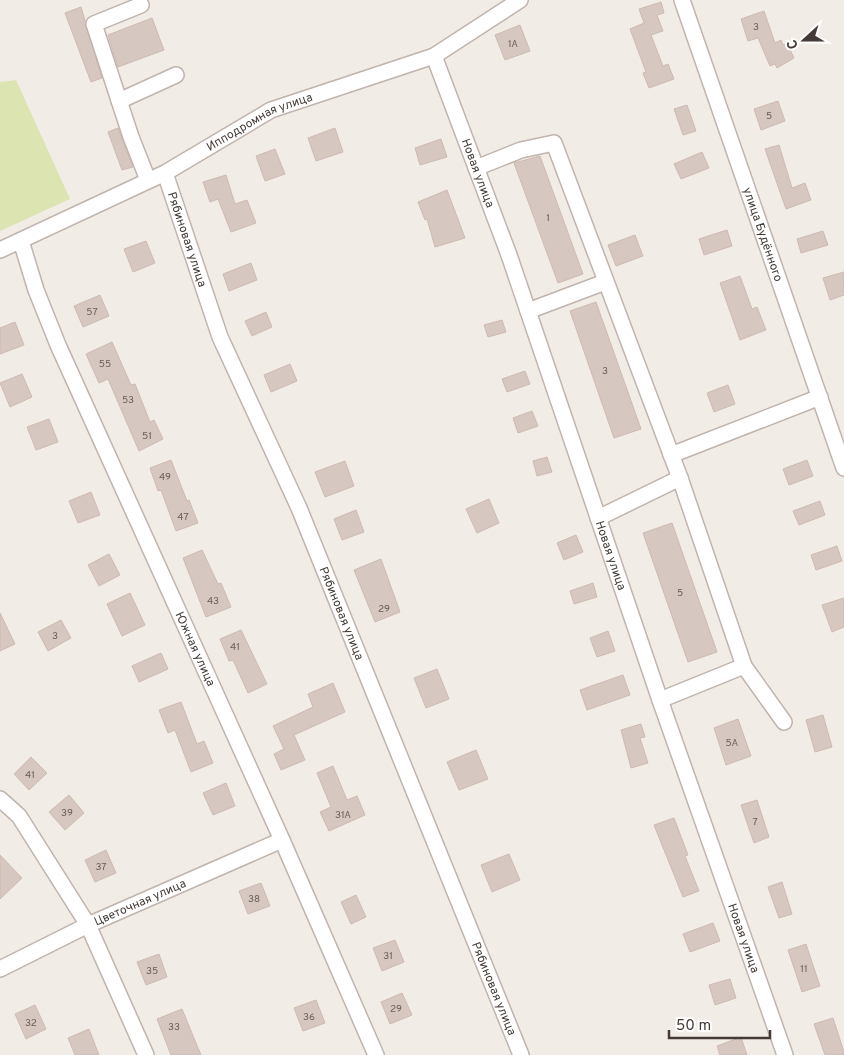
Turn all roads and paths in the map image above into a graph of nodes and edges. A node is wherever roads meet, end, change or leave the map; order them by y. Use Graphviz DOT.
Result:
graph roads {
  1 [pos="520,0"];
  2 [pos="682,0"];
  3 [pos="141,5"];
  4 [pos="434,56"];
  5 [pos="176,75"];
  6 [pos="119,101"];
  7 [pos="476,168"];
  8 [pos="164,173"];
  9 [pos="148,180"];
  10 [pos="21,241"];
  11 [pos="0,250"];
  12 [pos="605,282"];
  13 [pos="528,311"];
  14 [pos="820,397"];
  15 [pos="671,455"];
  16 [pos="844,468"];
  17 [pos="680,478"];
  18 [pos="598,518"];
  19 [pos="744,666"];
  20 [pos="660,700"];
  21 [pos="784,722"];
  22 [pos="0,798"];
  23 [pos="282,840"];
  24 [pos="88,925"];
  25 [pos="0,969"];
  26 [pos="146,1055"];
  27 [pos="376,1055"];
  28 [pos="521,1055"];
  29 [pos="785,1055"];
  1 -- 4 [label="street, Ипподромная улица"];
  2 -- 14 [label="street, улица Будённого"];
  3 -- 6 [label="street"];
  4 -- 7 [label="street, Новая улица"];
  4 -- 8 [label="street, Ипподромная улица"];
  5 -- 6 [label="street"];
  6 -- 9 [label="street"];
  7 -- 12 [label="street"];
  7 -- 13 [label="street, Новая улица"];
  8 -- 9 [label="street, Ипподромная улица"];
  8 -- 28 [label="street, Рябиновая улица"];
  9 -- 10 [label="street, Ипподромная улица"];
  10 -- 11 [label="street, Ипподромная улица"];
  10 -- 23 [label="street, Южная улица"];
  12 -- 13 [label="street"];
  12 -- 15 [label="street"];
  13 -- 18 [label="street, Новая улица"];
  14 -- 15 [label="street"];
  14 -- 16 [label="street, улица Будённого"];
  15 -- 17 [label="street"];
  17 -- 18 [label="street"];
  17 -- 19 [label="street"];
  18 -- 20 [label="street, Новая улица"];
  19 -- 20 [label="street"];
  19 -- 21 [label="street"];
  20 -- 29 [label="street, Новая улица"];
  22 -- 24 [label="street"];
  23 -- 24 [label="street, Цветочная улица"];
  23 -- 27 [label="street, Южная улица"];
  24 -- 25 [label="street, Цветочная улица"];
  24 -- 26 [label="street"];
}
